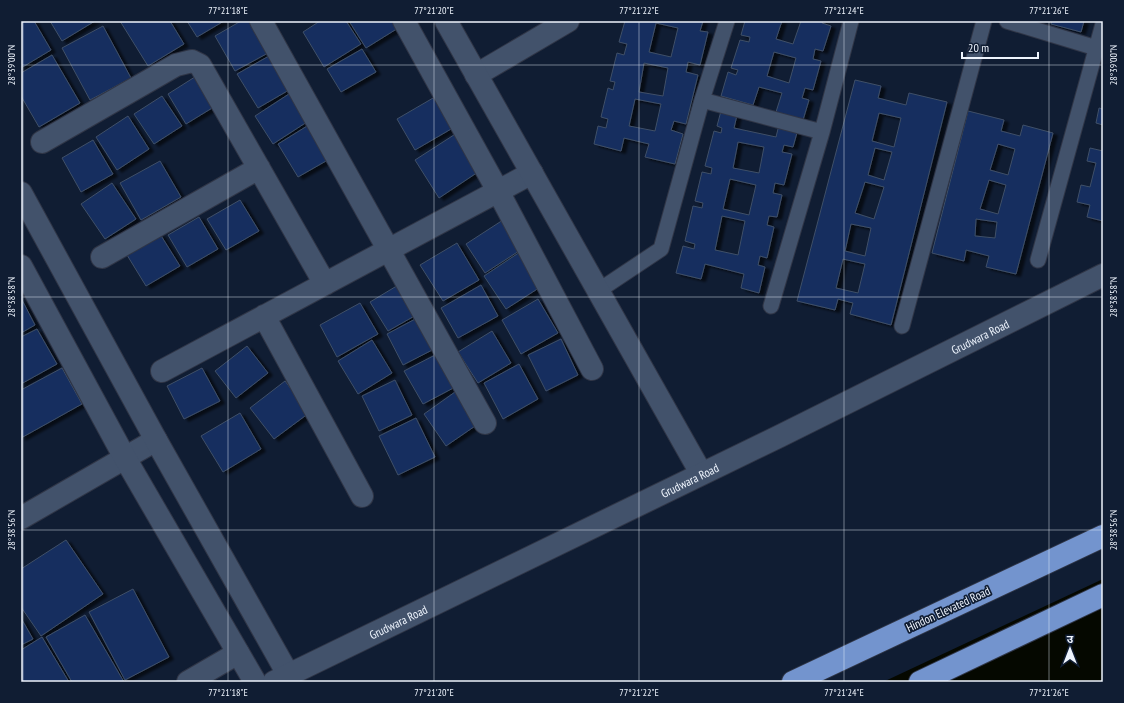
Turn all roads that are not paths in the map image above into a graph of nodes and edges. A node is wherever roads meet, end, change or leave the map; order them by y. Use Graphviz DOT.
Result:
graph roads {
  1 [pos="261,21"];
  2 [pos="404,21"];
  3 [pos="446,21"];
  4 [pos="568,21"];
  5 [pos="727,21"];
  6 [pos="852,21"];
  7 [pos="984,21"];
  8 [pos="1007,21"];
  9 [pos="1103,24"];
  10 [pos="1100,49"];
  11 [pos="476,75"];
  12 [pos="702,100"];
  13 [pos="822,132"];
  14 [pos="42,142"];
  15 [pos="259,168"];
  16 [pos="532,173"];
  17 [pos="498,191"];
  18 [pos="21,193"];
  19 [pos="388,250"];
  20 [pos="102,257"];
  21 [pos="1038,260"];
  22 [pos="21,266"];
  23 [pos="1103,274"];
  24 [pos="325,284"];
  25 [pos="598,291"];
  26 [pos="771,306"];
  27 [pos="264,316"];
  28 [pos="902,326"];
  29 [pos="592,369"];
  30 [pos="162,371"];
  31 [pos="485,423"];
  32 [pos="156,440"];
  33 [pos="125,458"];
  34 [pos="701,473"];
  35 [pos="362,496"];
  36 [pos="21,518"];
  37 [pos="1103,536"];
  38 [pos="1103,595"];
  39 [pos="238,653"];
  40 [pos="282,679"];
  41 [pos="188,682"];
  42 [pos="255,682"];
  43 [pos="793,682"];
  44 [pos="920,682"];
  1 -- 19 [label="street"];
  2 -- 17 [label="street"];
  3 -- 11 [label="street"];
  4 -- 11 [label="street"];
  5 -- 12 [label="lane"];
  6 -- 13 [label="lane"];
  7 -- 28 [label="lane"];
  8 -- 10 [label="lane"];
  9 -- 10 [label="lane"];
  10 -- 21 [label="lane"];
  11 -- 16 [label="street"];
  12 -- 13 [label="lane"];
  12 -- 25 [label="lane"];
  13 -- 26 [label="lane"];
  14 -- 15 [label="street"];
  15 -- 20 [label="street"];
  15 -- 24 [label="street"];
  16 -- 17 [label="street"];
  16 -- 25 [label="street"];
  17 -- 19 [label="street"];
  17 -- 29 [label="street"];
  18 -- 32 [label="street"];
  19 -- 24 [label="street"];
  19 -- 31 [label="street"];
  22 -- 33 [label="street"];
  23 -- 34 [label="street, Grudwara Road"];
  24 -- 27 [label="street"];
  25 -- 34 [label="street"];
  27 -- 30 [label="street"];
  27 -- 35 [label="street"];
  32 -- 33 [label="street"];
  32 -- 40 [label="street"];
  33 -- 36 [label="street"];
  33 -- 39 [label="street"];
  34 -- 40 [label="street, Grudwara Road"];
  37 -- 43 [label="highway, Hindon Elevated Road"];
  38 -- 44 [label="highway"];
  39 -- 41 [label="street"];
  39 -- 42 [label="street"];
}
